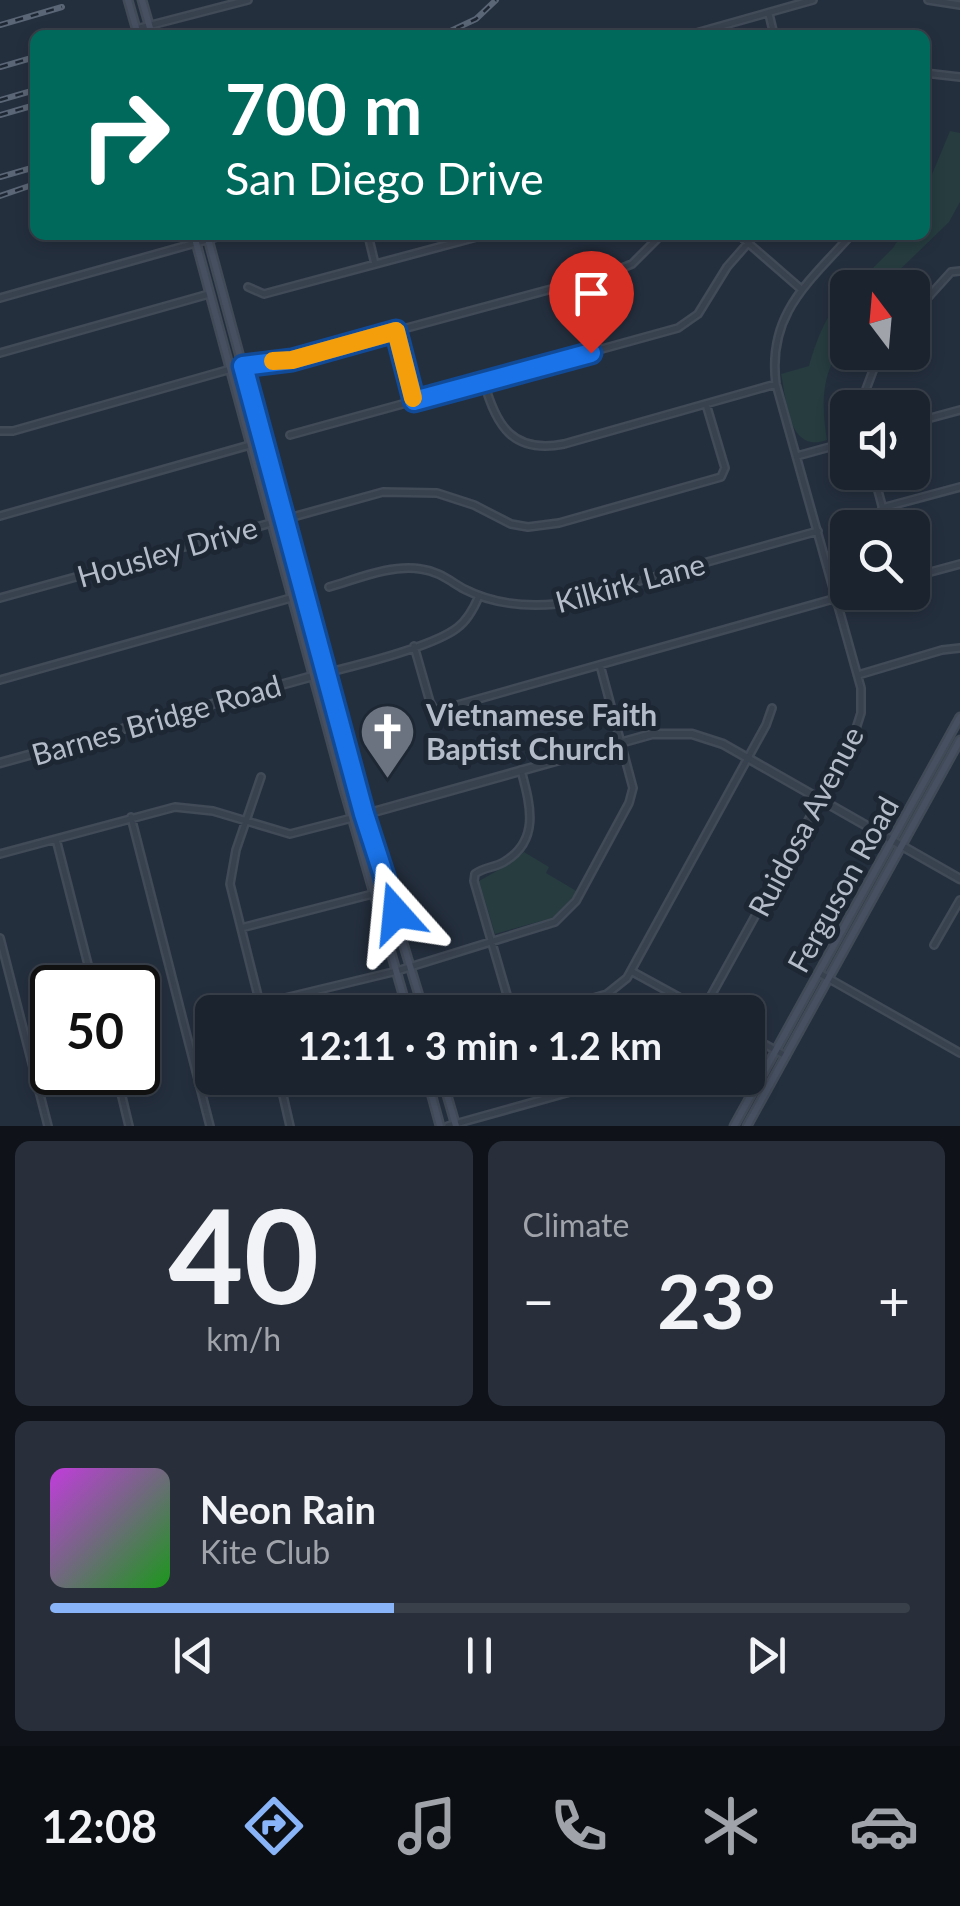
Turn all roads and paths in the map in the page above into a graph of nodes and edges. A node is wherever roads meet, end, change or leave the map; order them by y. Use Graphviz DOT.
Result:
graph roads {
  1 [pos="128,0"];
  2 [pos="142,0"];
  3 [pos="248,0"];
  4 [pos="813,0"];
  5 [pos="928,0"];
  6 [pos="960,6"];
  7 [pos="769,12"];
  8 [pos="136,30"];
  9 [pos="151,30"];
  10 [pos="154,30"];
  11 [pos="711,30"];
  12 [pos="773,30"];
  13 [pos="930,73"];
  14 [pos="960,77"];
  15 [pos="192,240"];
  16 [pos="195,240"];
  17 [pos="209,240"];
  18 [pos="369,240"];
  19 [pos="465,240"];
  20 [pos="657,240"];
  21 [pos="745,240"];
  22 [pos="751,240"];
  23 [pos="846,240"];
  24 [pos="748,243"];
  25 [pos="376,264"];
  26 [pos="960,271"];
  27 [pos="248,287"];
  28 [pos="801,290"];
  29 [pos="210,294"];
  30 [pos="930,295"];
  31 [pos="0,298"];
  32 [pos="396,331"];
  33 [pos="0,353"];
  34 [pos="243,366"];
  35 [pos="230,370"];
  36 [pos="484,382"];
  37 [pos="776,384"];
  38 [pos="414,401"];
  39 [pos="706,404"];
  40 [pos="960,410"];
  41 [pos="930,418"];
  42 [pos="0,431"];
  43 [pos="290,435"];
  44 [pos="264,442"];
  45 [pos="251,445"];
  46 [pos="830,447"];
  47 [pos="796,456"];
  48 [pos="960,487"];
  49 [pos="878,490"];
  50 [pos="882,508"];
  51 [pos="0,516"];
  52 [pos="284,518"];
  53 [pos="272,522"];
  54 [pos="818,531"];
  55 [pos="960,564"];
  56 [pos="930,572"];
  57 [pos="830,576"];
  58 [pos="328,587"];
  59 [pos="305,594"];
  60 [pos="480,596"];
  61 [pos="0,598"];
  62 [pos="292,598"];
  63 [pos="830,601"];
  64 [pos="839,610"];
  65 [pos="414,646"];
  66 [pos="960,648"];
  67 [pos="600,665"];
  68 [pos="325,673"];
  69 [pos="858,675"];
  70 [pos="313,676"];
  71 [pos="0,680"];
  72 [pos="772,708"];
  73 [pos="960,717"];
  74 [pos="960,740"];
  75 [pos="621,742"];
  76 [pos="748,758"];
  77 [pos="0,763"];
  78 [pos="520,770"];
  79 [pos="260,776"];
  80 [pos="821,798"];
  81 [pos="364,814"];
  82 [pos="132,817"];
  83 [pos="352,818"];
  84 [pos="245,822"];
  85 [pos="56,839"];
  86 [pos="892,840"];
  87 [pos="902,845"];
  88 [pos="0,854"];
  89 [pos="960,879"];
  90 [pos="389,890"];
  91 [pos="374,894"];
  92 [pos="960,900"];
  93 [pos="241,928"];
  94 [pos="0,938"];
  95 [pos="490,943"];
  96 [pos="934,945"];
  97 [pos="88,965"];
  98 [pos="410,966"];
  99 [pos="397,971"];
  100 [pos="631,971"];
  101 [pos="819,974"];
  102 [pos="828,979"];
  103 [pos="258,995"];
  104 [pos="297,995"];
  105 [pos="403,995"];
  106 [pos="419,995"];
  107 [pos="507,995"];
  108 [pos="604,995"];
  109 [pos="674,995"];
  110 [pos="713,995"];
  111 [pos="765,1045"];
  112 [pos="776,1051"];
  113 [pos="960,1054"];
  114 [pos="786,1056"];
  115 [pos="122,1095"];
  116 [pos="283,1095"];
  117 [pos="432,1095"];
  118 [pos="446,1095"];
  119 [pos="560,1095"];
  120 [pos="454,1125"];
  121 [pos="48,1126"];
  122 [pos="129,1126"];
  123 [pos="210,1126"];
  124 [pos="290,1126"];
  125 [pos="440,1126"];
  126 [pos="734,1126"];
  127 [pos="747,1126"];
  1 -- 8 [label="main road"];
  2 -- 9 [label="main road"];
  3 -- 10 [label="street"];
  4 -- 7 [label="street"];
  5 -- 6 [label="street"];
  7 -- 11 [label="street"];
  7 -- 12 [label="street"];
  13 -- 14 [label="street"];
  15 -- 31 [label="street"];
  16 -- 29 [label="main road"];
  17 -- 34 [label="main road"];
  18 -- 25 [label="street"];
  19 -- 25 [label="street"];
  20 -- 32 [label="street"];
  21 -- 24 [label="street"];
  22 -- 24 [label="street"];
  23 -- 28 [label="street, Ruidosa Avenue"];
  24 -- 28 [label="street"];
  24 -- 36 [label="street"];
  25 -- 27 [label="street"];
  26 -- 30 [label="street"];
  28 -- 37 [label="street, Ruidosa Avenue"];
  29 -- 33 [label="street"];
  29 -- 35 [label="main road"];
  32 -- 34 [label="street"];
  32 -- 38 [label="street"];
  34 -- 35 [label="street"];
  34 -- 44 [label="main road"];
  35 -- 42 [label="street"];
  35 -- 45 [label="main road"];
  36 -- 38 [label="street"];
  36 -- 39 [label="street"];
  37 -- 39 [label="street"];
  37 -- 47 [label="street, Ruidosa Avenue"];
  38 -- 43 [label="street"];
  39 -- 52 [label="street, Housley Drive"];
  40 -- 41 [label="street"];
  44 -- 45 [label="street"];
  44 -- 52 [label="main road"];
  45 -- 51 [label="street"];
  45 -- 53 [label="main road"];
  46 -- 47 [label="street"];
  47 -- 54 [label="street, Ruidosa Avenue"];
  48 -- 50 [label="street"];
  49 -- 50 [label="street"];
  52 -- 53 [label="street, Housley Drive"];
  52 -- 59 [label="main road"];
  53 -- 61 [label="street, Housley Drive"];
  53 -- 62 [label="main road"];
  54 -- 57 [label="street, Ruidosa Avenue"];
  54 -- 60 [label="street, Kilkirk Lane"];
  55 -- 56 [label="street"];
  58 -- 60 [label="street, Kilkirk Lane"];
  59 -- 62 [label="street"];
  59 -- 68 [label="main road"];
  60 -- 65 [label="street"];
  62 -- 70 [label="main road"];
  62 -- 71 [label="street"];
  63 -- 67 [label="street"];
  64 -- 69 [label="street, Ruidosa Avenue"];
  65 -- 67 [label="street"];
  65 -- 68 [label="street"];
  66 -- 69 [label="street"];
  67 -- 75 [label="street"];
  68 -- 70 [label="street"];
  68 -- 81 [label="main road"];
  69 -- 80 [label="street, Ruidosa Avenue"];
  70 -- 77 [label="street, Barnes Bridge Road"];
  70 -- 83 [label="main road"];
  72 -- 76 [label="street"];
  73 -- 86 [label="main road, Ferguson Road"];
  74 -- 87 [label="main road, Ferguson Road"];
  75 -- 76 [label="street"];
  75 -- 78 [label="street"];
  75 -- 95 [label="street"];
  76 -- 80 [label="street"];
  76 -- 100 [label="street"];
  78 -- 81 [label="street"];
  78 -- 95 [label="street"];
  79 -- 84 [label="street"];
  80 -- 86 [label="street"];
  80 -- 110 [label="street, Ruidosa Avenue"];
  81 -- 83 [label="street"];
  81 -- 90 [label="main road"];
  82 -- 84 [label="street"];
  82 -- 85 [label="street"];
  82 -- 123 [label="street"];
  83 -- 84 [label="street"];
  83 -- 91 [label="main road"];
  84 -- 93 [label="street"];
  85 -- 88 [label="street"];
  85 -- 97 [label="street"];
  86 -- 87 [label="street"];
  86 -- 101 [label="main road, Ferguson Road"];
  87 -- 89 [label="street"];
  87 -- 102 [label="main road, Ferguson Road"];
  90 -- 91 [label="street"];
  90 -- 98 [label="main road"];
  91 -- 93 [label="street"];
  91 -- 99 [label="main road"];
  92 -- 96 [label="street"];
  93 -- 103 [label="street"];
  94 -- 121 [label="street"];
  95 -- 98 [label="street"];
  95 -- 107 [label="street"];
  98 -- 99 [label="street"];
  98 -- 106 [label="main road"];
  99 -- 104 [label="street"];
  99 -- 105 [label="main road"];
  100 -- 108 [label="street"];
  100 -- 109 [label="street"];
  101 -- 102 [label="street"];
  101 -- 112 [label="main road, Ferguson Road"];
  102 -- 113 [label="street"];
  102 -- 114 [label="main road, Ferguson Road"];
  111 -- 112 [label="street"];
  112 -- 114 [label="street"];
  112 -- 126 [label="main road, Ferguson Road"];
  114 -- 127 [label="main road, Ferguson Road"];
  115 -- 122 [label="street"];
  116 -- 124 [label="street"];
  117 -- 125 [label="main road"];
  118 -- 120 [label="main road"];
  119 -- 120 [label="street"];
}
